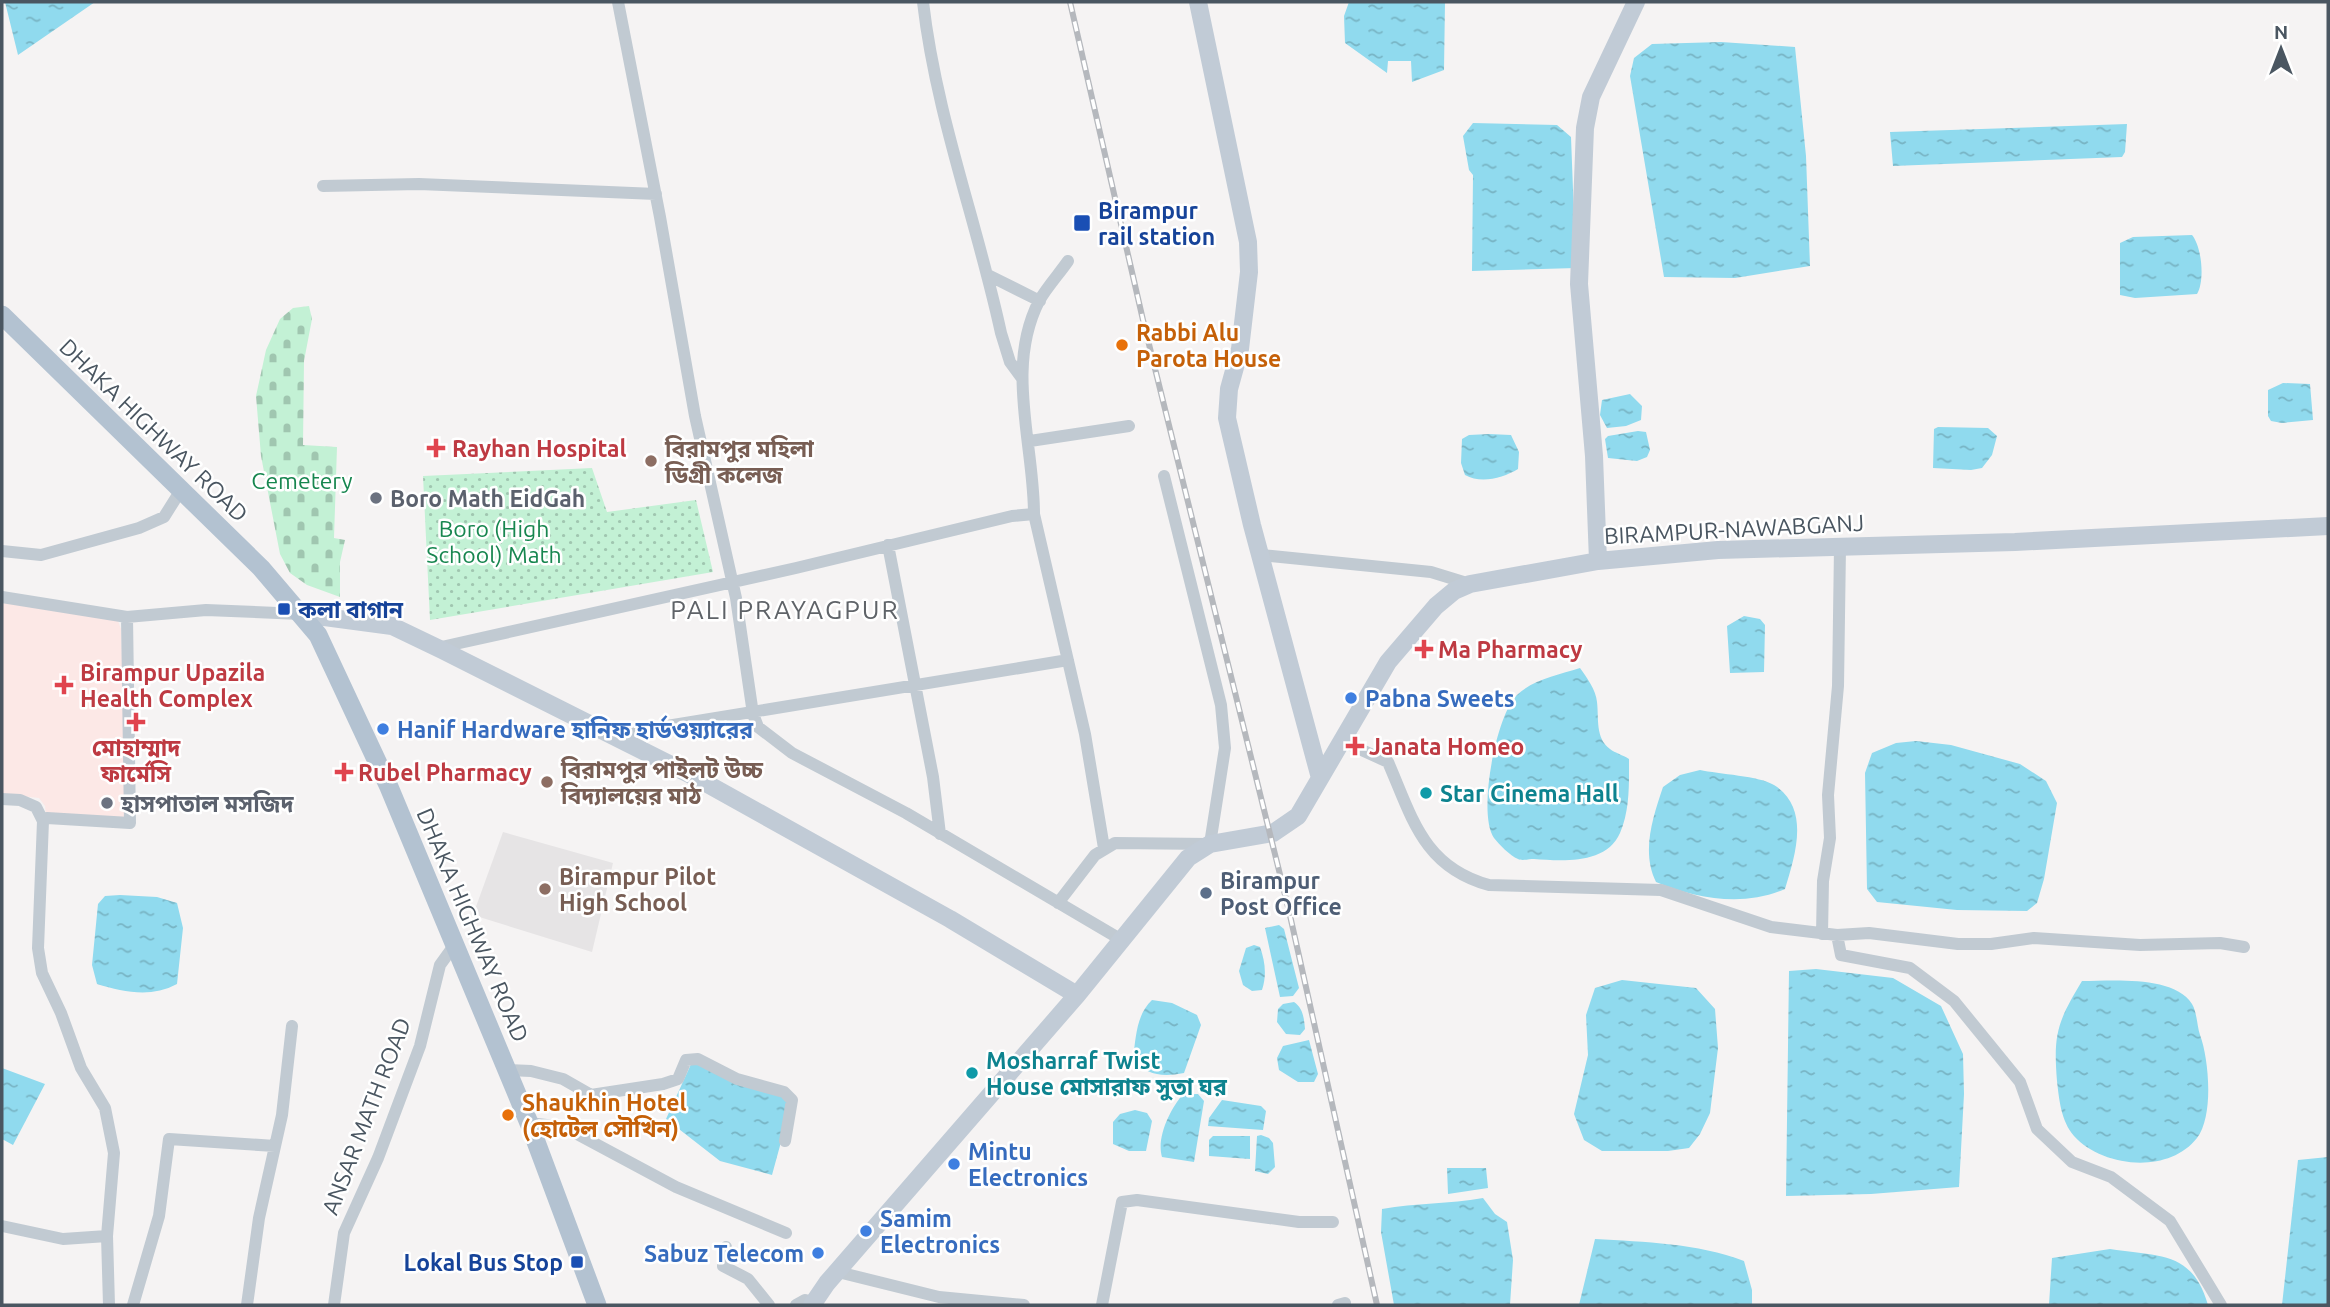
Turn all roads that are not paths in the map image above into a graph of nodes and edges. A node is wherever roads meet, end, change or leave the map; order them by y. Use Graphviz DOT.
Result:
graph roads {
  1 [pos="618,2"];
  2 [pos="923,2"];
  3 [pos="1198,2"];
  4 [pos="1636,2"];
  5 [pos="323,186"];
  6 [pos="656,194"];
  7 [pos="1068,261"];
  8 [pos="988,275"];
  9 [pos="1040,301"];
  10 [pos="2,316"];
  11 [pos="1021,377"];
  12 [pos="1129,426"];
  13 [pos="1030,440"];
  14 [pos="1164,476"];
  15 [pos="181,490"];
  16 [pos="1034,514"];
  17 [pos="2328,526"];
  18 [pos="888,545"];
  19 [pos="1840,547"];
  20 [pos="2,551"];
  21 [pos="1261,555"];
  22 [pos="1598,561"];
  23 [pos="733,582"];
  24 [pos="1470,584"];
  25 [pos="2,597"];
  26 [pos="302,614"];
  27 [pos="127,617"];
  28 [pos="436,648"];
  29 [pos="1068,660"];
  30 [pos="915,686"];
  31 [pos="752,714"];
  32 [pos="608,735"];
  33 [pos="1342,741"];
  34 [pos="1321,778"];
  35 [pos="2,799"];
  36 [pos="43,821"];
  37 [pos="940,834"];
  38 [pos="1210,844"];
  39 [pos="1104,848"];
  40 [pos="1058,902"];
  41 [pos="1822,934"];
  42 [pos="1837,936"];
  43 [pos="1120,939"];
  44 [pos="453,947"];
  45 [pos="2244,947"];
  46 [pos="1077,995"];
  47 [pos="292,1026"];
  48 [pos="507,1070"];
  49 [pos="528,1123"];
  50 [pos="785,1141"];
  51 [pos="275,1146"];
  52 [pos="1333,1222"];
  53 [pos="2,1226"];
  54 [pos="786,1233"];
  55 [pos="107,1236"];
  56 [pos="726,1247"];
  57 [pos="838,1272"];
  58 [pos="807,1304"];
  59 [pos="109,1305"];
  60 [pos="132,1305"];
  61 [pos="247,1305"];
  62 [pos="334,1305"];
  63 [pos="597,1305"];
  64 [pos="769,1305"];
  65 [pos="1024,1305"];
  66 [pos="1102,1305"];
  67 [pos="2221,1305"];
  1 -- 6 [label="street"];
  2 -- 8 [label="street"];
  3 -- 21 [label="street"];
  4 -- 22 [label="street"];
  5 -- 6 [label="street"];
  6 -- 23 [label="street"];
  7 -- 9 [label="street"];
  8 -- 9 [label="street"];
  8 -- 11 [label="street"];
  9 -- 11 [label="street"];
  10 -- 15 [label="main road, DHAKA HIGHWAY ROAD"];
  11 -- 13 [label="street"];
  12 -- 13 [label="street"];
  13 -- 16 [label="street"];
  14 -- 38 [label="street"];
  15 -- 20 [label="street"];
  15 -- 26 [label="main road, DHAKA HIGHWAY ROAD"];
  16 -- 18 [label="street"];
  16 -- 29 [label="street"];
  17 -- 19 [label="street, BIRAMPUR-NAWABGANJ"];
  18 -- 23 [label="street"];
  18 -- 30 [label="street"];
  19 -- 22 [label="street, BIRAMPUR-NAWABGANJ"];
  19 -- 41 [label="street"];
  21 -- 24 [label="street"];
  21 -- 34 [label="street"];
  22 -- 24 [label="street, BIRAMPUR-NAWABGANJ"];
  23 -- 28 [label="street"];
  23 -- 31 [label="street"];
  24 -- 33 [label="street, BIRAMPUR-NAWABGANJ"];
  25 -- 27 [label="street"];
  26 -- 27 [label="street"];
  26 -- 28 [label="street"];
  26 -- 44 [label="main road, DHAKA HIGHWAY ROAD"];
  27 -- 36 [label="street"];
  28 -- 32 [label="street"];
  29 -- 30 [label="street"];
  29 -- 39 [label="street"];
  30 -- 31 [label="street"];
  30 -- 37 [label="street"];
  31 -- 32 [label="street"];
  31 -- 37 [label="street"];
  32 -- 46 [label="street"];
  33 -- 34 [label="street, BIRAMPUR-NAWABGANJ"];
  33 -- 41 [label="street"];
  34 -- 38 [label="street, BIRAMPUR-NAWABGANJ"];
  35 -- 36 [label="street"];
  36 -- 55 [label="street"];
  37 -- 40 [label="street"];
  38 -- 39 [label="street"];
  38 -- 43 [label="street, BIRAMPUR-NAWABGANJ"];
  39 -- 40 [label="street"];
  40 -- 43 [label="street"];
  41 -- 42 [label="street"];
  42 -- 45 [label="street"];
  42 -- 67 [label="street"];
  43 -- 46 [label="street, BIRAMPUR-NAWABGANJ"];
  44 -- 48 [label="main road, DHAKA HIGHWAY ROAD"];
  44 -- 62 [label="street, ANSAR MATH ROAD"];
  46 -- 57 [label="street, BIRAMPUR-NAWABGANJ"];
  47 -- 51 [label="street"];
  48 -- 49 [label="main road, DHAKA HIGHWAY ROAD"];
  48 -- 50 [label="street"];
  49 -- 54 [label="street"];
  49 -- 63 [label="main road, DHAKA HIGHWAY ROAD"];
  51 -- 60 [label="street"];
  51 -- 61 [label="street"];
  52 -- 66 [label="street"];
  53 -- 55 [label="street"];
  55 -- 59 [label="street"];
  56 -- 64 [label="street"];
  57 -- 58 [label="street, BIRAMPUR-NAWABGANJ"];
  57 -- 65 [label="street"];
}
